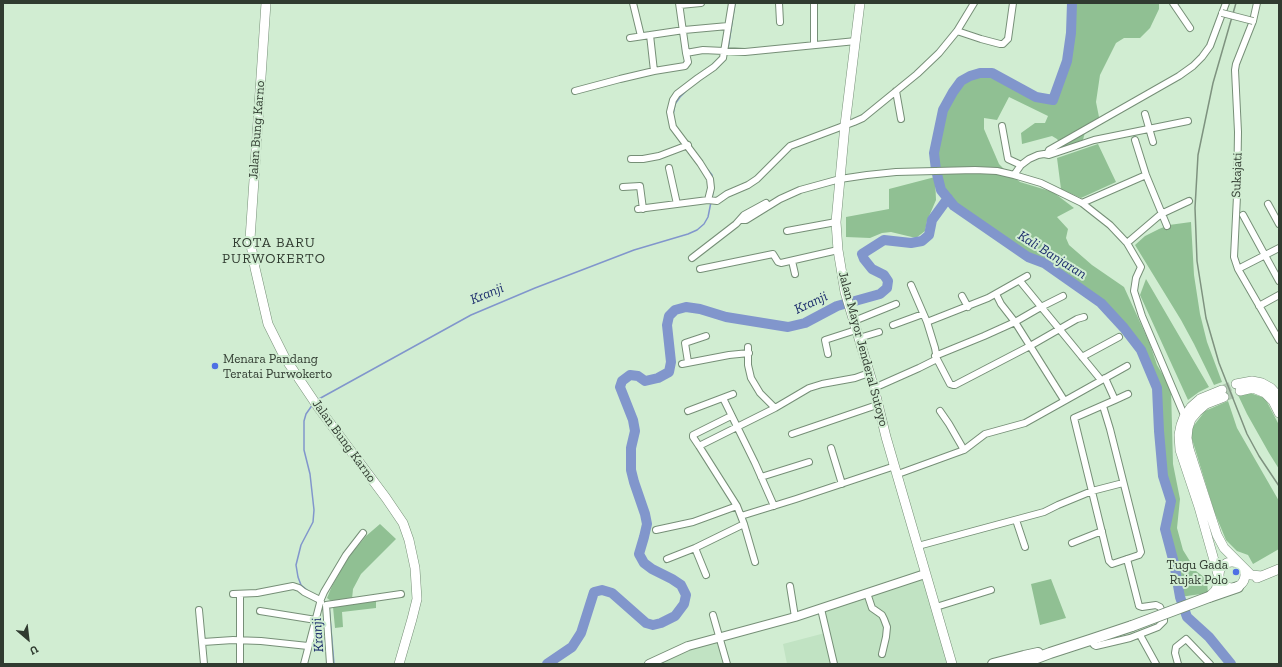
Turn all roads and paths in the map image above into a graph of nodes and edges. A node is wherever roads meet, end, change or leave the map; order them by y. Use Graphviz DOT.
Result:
graph roads {
  1 [pos="266,3"];
  2 [pos="633,3"];
  3 [pos="701,3"];
  4 [pos="732,3"];
  5 [pos="779,3"];
  6 [pos="814,3"];
  7 [pos="860,3"];
  8 [pos="974,3"];
  9 [pos="1013,3"];
  10 [pos="1173,3"];
  11 [pos="1226,3"];
  12 [pos="1257,3"];
  13 [pos="680,4"];
  14 [pos="1222,13"];
  15 [pos="1253,21"];
  16 [pos="780,22"];
  17 [pos="728,26"];
  18 [pos="1190,28"];
  19 [pos="684,30"];
  20 [pos="958,31"];
  21 [pos="650,35"];
  22 [pos="641,36"];
  23 [pos="630,38"];
  24 [pos="856,41"];
  25 [pos="814,44"];
  26 [pos="725,51"];
  27 [pos="686,53"];
  28 [pos="654,71"];
  29 [pos="896,91"];
  30 [pos="575,92"];
  31 [pos="1145,114"];
  32 [pos="902,119"];
  33 [pos="1188,121"];
  34 [pos="845,125"];
  35 [pos="1002,126"];
  36 [pos="1150,129"];
  37 [pos="1135,140"];
  38 [pos="1153,142"];
  39 [pos="688,145"];
  40 [pos="1049,155"];
  41 [pos="631,159"];
  42 [pos="1021,165"];
  43 [pos="669,168"];
  44 [pos="1014,174"];
  45 [pos="1146,175"];
  46 [pos="840,177"];
  47 [pos="623,187"];
  48 [pos="710,200"];
  49 [pos="1188,200"];
  50 [pos="1082,203"];
  51 [pos="677,204"];
  52 [pos="1268,204"];
  53 [pos="1161,214"];
  54 [pos="1243,215"];
  55 [pos="836,222"];
  56 [pos="1279,224"];
  57 [pos="1167,226"];
  58 [pos="787,231"];
  59 [pos="1127,243"];
  60 [pos="1279,248"];
  61 [pos="838,250"];
  62 [pos="1265,256"];
  63 [pos="692,258"];
  64 [pos="792,260"];
  65 [pos="700,269"];
  66 [pos="1238,269"];
  67 [pos="795,274"];
  68 [pos="1027,276"];
  69 [pos="1020,281"];
  70 [pos="1279,281"];
  71 [pos="911,285"];
  72 [pos="996,294"];
  73 [pos="1279,295"];
  74 [pos="962,296"];
  75 [pos="1063,296"];
  76 [pos="896,304"];
  77 [pos="1259,306"];
  78 [pos="968,307"];
  79 [pos="1041,307"];
  80 [pos="923,314"];
  81 [pos="1084,317"];
  82 [pos="927,322"];
  83 [pos="1015,322"];
  84 [pos="893,325"];
  85 [pos="856,327"];
  86 [pos="1059,330"];
  87 [pos="879,332"];
  88 [pos="706,336"];
  89 [pos="1118,337"];
  90 [pos="1279,340"];
  91 [pos="1030,346"];
  92 [pos="828,354"];
  93 [pos="936,357"];
  94 [pos="1082,357"];
  95 [pos="1127,366"];
  96 [pos="869,373"];
  97 [pos="1103,379"];
  98 [pos="874,388"];
  99 [pos="733,394"];
  100 [pos="1128,394"];
  101 [pos="1279,397"];
  102 [pos="723,398"];
  103 [pos="1064,400"];
  104 [pos="1115,400"];
  105 [pos="878,405"];
  106 [pos="1103,406"];
  107 [pos="774,408"];
  108 [pos="688,411"];
  109 [pos="940,411"];
  110 [pos="1279,413"];
  111 [pos="1184,415"];
  112 [pos="731,416"];
  113 [pos="737,428"];
  114 [pos="792,434"];
  115 [pos="699,446"];
  116 [pos="831,448"];
  117 [pos="964,450"];
  118 [pos="809,462"];
  119 [pos="896,470"];
  120 [pos="761,477"];
  121 [pos="1123,483"];
  122 [pos="842,484"];
  123 [pos="1092,491"];
  124 [pos="737,506"];
  125 [pos="774,506"];
  126 [pos="741,516"];
  127 [pos="1016,520"];
  128 [pos="744,524"];
  129 [pos="656,530"];
  130 [pos="1102,531"];
  131 [pos="363,533"];
  132 [pos="1072,543"];
  133 [pos="918,546"];
  134 [pos="1024,547"];
  135 [pos="695,548"];
  136 [pos="1127,559"];
  137 [pos="667,560"];
  138 [pos="754,562"];
  139 [pos="1242,566"];
  140 [pos="1279,569"];
  141 [pos="925,574"];
  142 [pos="706,575"];
  143 [pos="1262,576"];
  144 [pos="1219,578"];
  145 [pos="790,586"];
  146 [pos="1238,587"];
  147 [pos="991,590"];
  148 [pos="867,593"];
  149 [pos="401,594"];
  150 [pos="1209,597"];
  151 [pos="321,600"];
  152 [pos="327,605"];
  153 [pos="936,607"];
  154 [pos="821,609"];
  155 [pos="200,610"];
  156 [pos="260,611"];
  157 [pos="713,615"];
  158 [pos="795,617"];
  159 [pos="316,620"];
  160 [pos="1140,635"];
  161 [pos="720,637"];
  162 [pos="240,640"];
  163 [pos="1090,640"];
  164 [pos="203,642"];
  165 [pos="308,646"];
  166 [pos="882,654"];
  167 [pos="1044,656"];
  168 [pos="204,664"];
  169 [pos="240,664"];
  170 [pos="304,664"];
  171 [pos="330,664"];
  172 [pos="399,664"];
  173 [pos="650,664"];
  174 [pos="728,664"];
  175 [pos="834,664"];
  176 [pos="952,664"];
  177 [pos="993,664"];
  178 [pos="1021,664"];
  179 [pos="1156,664"];
  180 [pos="1178,664"];
  181 [pos="1210,664"];
  1 -- 172 [label="main road, Jalan Bung Karno"];
  2 -- 22 [label="street"];
  3 -- 13 [label="street"];
  4 -- 17 [label="street"];
  5 -- 16 [label="street"];
  6 -- 25 [label="street"];
  7 -- 24 [label="main road, Jalan Mayor Jenderal Sutoyo"];
  8 -- 20 [label="street"];
  9 -- 20 [label="street"];
  10 -- 18 [label="street"];
  11 -- 14 [label="street"];
  12 -- 15 [label="street, Sukajati"];
  13 -- 19 [label="street"];
  14 -- 15 [label="street, bridge"];
  14 -- 40 [label="street"];
  15 -- 66 [label="street, Sukajati"];
  17 -- 19 [label="street"];
  17 -- 26 [label="street"];
  19 -- 21 [label="street"];
  19 -- 27 [label="street"];
  20 -- 29 [label="street"];
  21 -- 22 [label="street"];
  21 -- 28 [label="street"];
  22 -- 23 [label="street"];
  24 -- 25 [label="street"];
  24 -- 34 [label="main road, Jalan Mayor Jenderal Sutoyo"];
  25 -- 26 [label="street"];
  26 -- 27 [label="street"];
  26 -- 39 [label="street"];
  27 -- 28 [label="street"];
  28 -- 30 [label="street"];
  29 -- 32 [label="street"];
  29 -- 34 [label="street"];
  31 -- 36 [label="street"];
  33 -- 36 [label="street"];
  34 -- 46 [label="main road, Jalan Mayor Jenderal Sutoyo"];
  34 -- 48 [label="street"];
  35 -- 42 [label="street"];
  36 -- 38 [label="street"];
  36 -- 40 [label="street"];
  37 -- 45 [label="street"];
  39 -- 41 [label="street"];
  39 -- 48 [label="street"];
  40 -- 42 [label="street"];
  42 -- 44 [label="street"];
  43 -- 51 [label="street"];
  44 -- 46 [label="street"];
  44 -- 50 [label="street"];
  45 -- 50 [label="street"];
  45 -- 53 [label="street"];
  46 -- 55 [label="main road, Jalan Mayor Jenderal Sutoyo"];
  46 -- 63 [label="street"];
  47 -- 51 [label="street"];
  48 -- 51 [label="street"];
  49 -- 53 [label="street"];
  50 -- 59 [label="street"];
  52 -- 56 [label="street"];
  53 -- 57 [label="street"];
  53 -- 59 [label="street"];
  54 -- 62 [label="street"];
  55 -- 58 [label="street"];
  55 -- 61 [label="main road, Jalan Mayor Jenderal Sutoyo"];
  59 -- 111 [label="street"];
  60 -- 62 [label="street"];
  61 -- 64 [label="street"];
  61 -- 85 [label="main road, Jalan Mayor Jenderal Sutoyo"];
  62 -- 66 [label="street"];
  62 -- 70 [label="street"];
  64 -- 65 [label="street"];
  64 -- 67 [label="street"];
  66 -- 77 [label="street, Sukajati"];
  68 -- 69 [label="street"];
  69 -- 72 [label="street"];
  69 -- 79 [label="street"];
  71 -- 80 [label="street"];
  72 -- 78 [label="street"];
  72 -- 83 [label="street"];
  73 -- 77 [label="street"];
  74 -- 78 [label="street"];
  75 -- 79 [label="street"];
  76 -- 85 [label="street"];
  77 -- 90 [label="street, Sukajati"];
  78 -- 82 [label="street"];
  79 -- 83 [label="street"];
  79 -- 86 [label="street"];
  80 -- 82 [label="street"];
  80 -- 84 [label="street"];
  81 -- 86 [label="street"];
  82 -- 93 [label="street"];
  83 -- 91 [label="street"];
  83 -- 93 [label="street"];
  85 -- 87 [label="street"];
  85 -- 92 [label="street"];
  85 -- 96 [label="main road, Jalan Mayor Jenderal Sutoyo"];
  86 -- 91 [label="street"];
  86 -- 94 [label="street"];
  88 -- 107 [label="street"];
  89 -- 94 [label="street"];
  91 -- 93 [label="street"];
  91 -- 103 [label="street"];
  93 -- 98 [label="street"];
  94 -- 97 [label="street"];
  95 -- 97 [label="street"];
  96 -- 98 [label="main road, Jalan Mayor Jenderal Sutoyo"];
  96 -- 107 [label="street"];
  97 -- 103 [label="street"];
  97 -- 104 [label="street"];
  98 -- 105 [label="main road, Jalan Mayor Jenderal Sutoyo"];
  99 -- 102 [label="street"];
  100 -- 104 [label="street"];
  101 -- 110 [label="main road"];
  102 -- 108 [label="street"];
  102 -- 112 [label="street"];
  103 -- 117 [label="street"];
  104 -- 106 [label="street"];
  105 -- 114 [label="street"];
  105 -- 119 [label="main road, Jalan Mayor Jenderal Sutoyo"];
  106 -- 121 [label="street"];
  106 -- 123 [label="street"];
  107 -- 113 [label="street"];
  109 -- 117 [label="street"];
  111 -- 139 [label="main road"];
  111 -- 144 [label="main road"];
  112 -- 113 [label="street"];
  112 -- 115 [label="street"];
  113 -- 115 [label="street"];
  113 -- 120 [label="street"];
  115 -- 124 [label="street"];
  116 -- 122 [label="street"];
  117 -- 119 [label="street"];
  118 -- 120 [label="street"];
  119 -- 122 [label="street"];
  119 -- 133 [label="main road, Jalan Mayor Jenderal Sutoyo"];
  120 -- 125 [label="street"];
  121 -- 123 [label="street"];
  121 -- 136 [label="street"];
  122 -- 125 [label="street"];
  123 -- 127 [label="street"];
  123 -- 130 [label="street"];
  124 -- 126 [label="street"];
  124 -- 129 [label="street"];
  125 -- 126 [label="street"];
  126 -- 128 [label="street"];
  127 -- 133 [label="street"];
  127 -- 134 [label="street"];
  128 -- 135 [label="street"];
  128 -- 138 [label="street"];
  130 -- 132 [label="street"];
  130 -- 136 [label="street"];
  131 -- 151 [label="street"];
  133 -- 141 [label="main road, Jalan Mayor Jenderal Sutoyo"];
  135 -- 137 [label="street"];
  135 -- 142 [label="street"];
  136 -- 160 [label="street"];
  139 -- 143 [label="main road"];
  139 -- 144 [label="main road"];
  139 -- 146 [label="main road"];
  140 -- 143 [label="main road"];
  141 -- 148 [label="street"];
  141 -- 153 [label="main road, Jalan Mayor Jenderal Sutoyo"];
  143 -- 146 [label="main road"];
  144 -- 146 [label="main road"];
  144 -- 150 [label="main road"];
  145 -- 158 [label="street"];
  146 -- 150 [label="main road"];
  147 -- 153 [label="street"];
  148 -- 154 [label="street"];
  148 -- 166 [label="street"];
  149 -- 152 [label="street"];
  150 -- 163 [label="main road, bridge"];
  151 -- 152 [label="street"];
  151 -- 159 [label="street"];
  151 -- 162 [label="street"];
  152 -- 171 [label="street"];
  153 -- 176 [label="main road, Jalan Mayor Jenderal Sutoyo"];
  154 -- 158 [label="street"];
  154 -- 175 [label="street"];
  155 -- 164 [label="street"];
  156 -- 159 [label="street"];
  157 -- 161 [label="street"];
  158 -- 161 [label="street"];
  159 -- 165 [label="street"];
  160 -- 163 [label="street"];
  160 -- 179 [label="street"];
  161 -- 173 [label="street"];
  161 -- 174 [label="street"];
  162 -- 164 [label="street"];
  162 -- 165 [label="street"];
  162 -- 169 [label="street"];
  163 -- 167 [label="main road"];
  164 -- 168 [label="street"];
  165 -- 170 [label="street"];
  167 -- 177 [label="main road"];
  167 -- 178 [label="main road"];
  180 -- 181 [label="street"];
}
